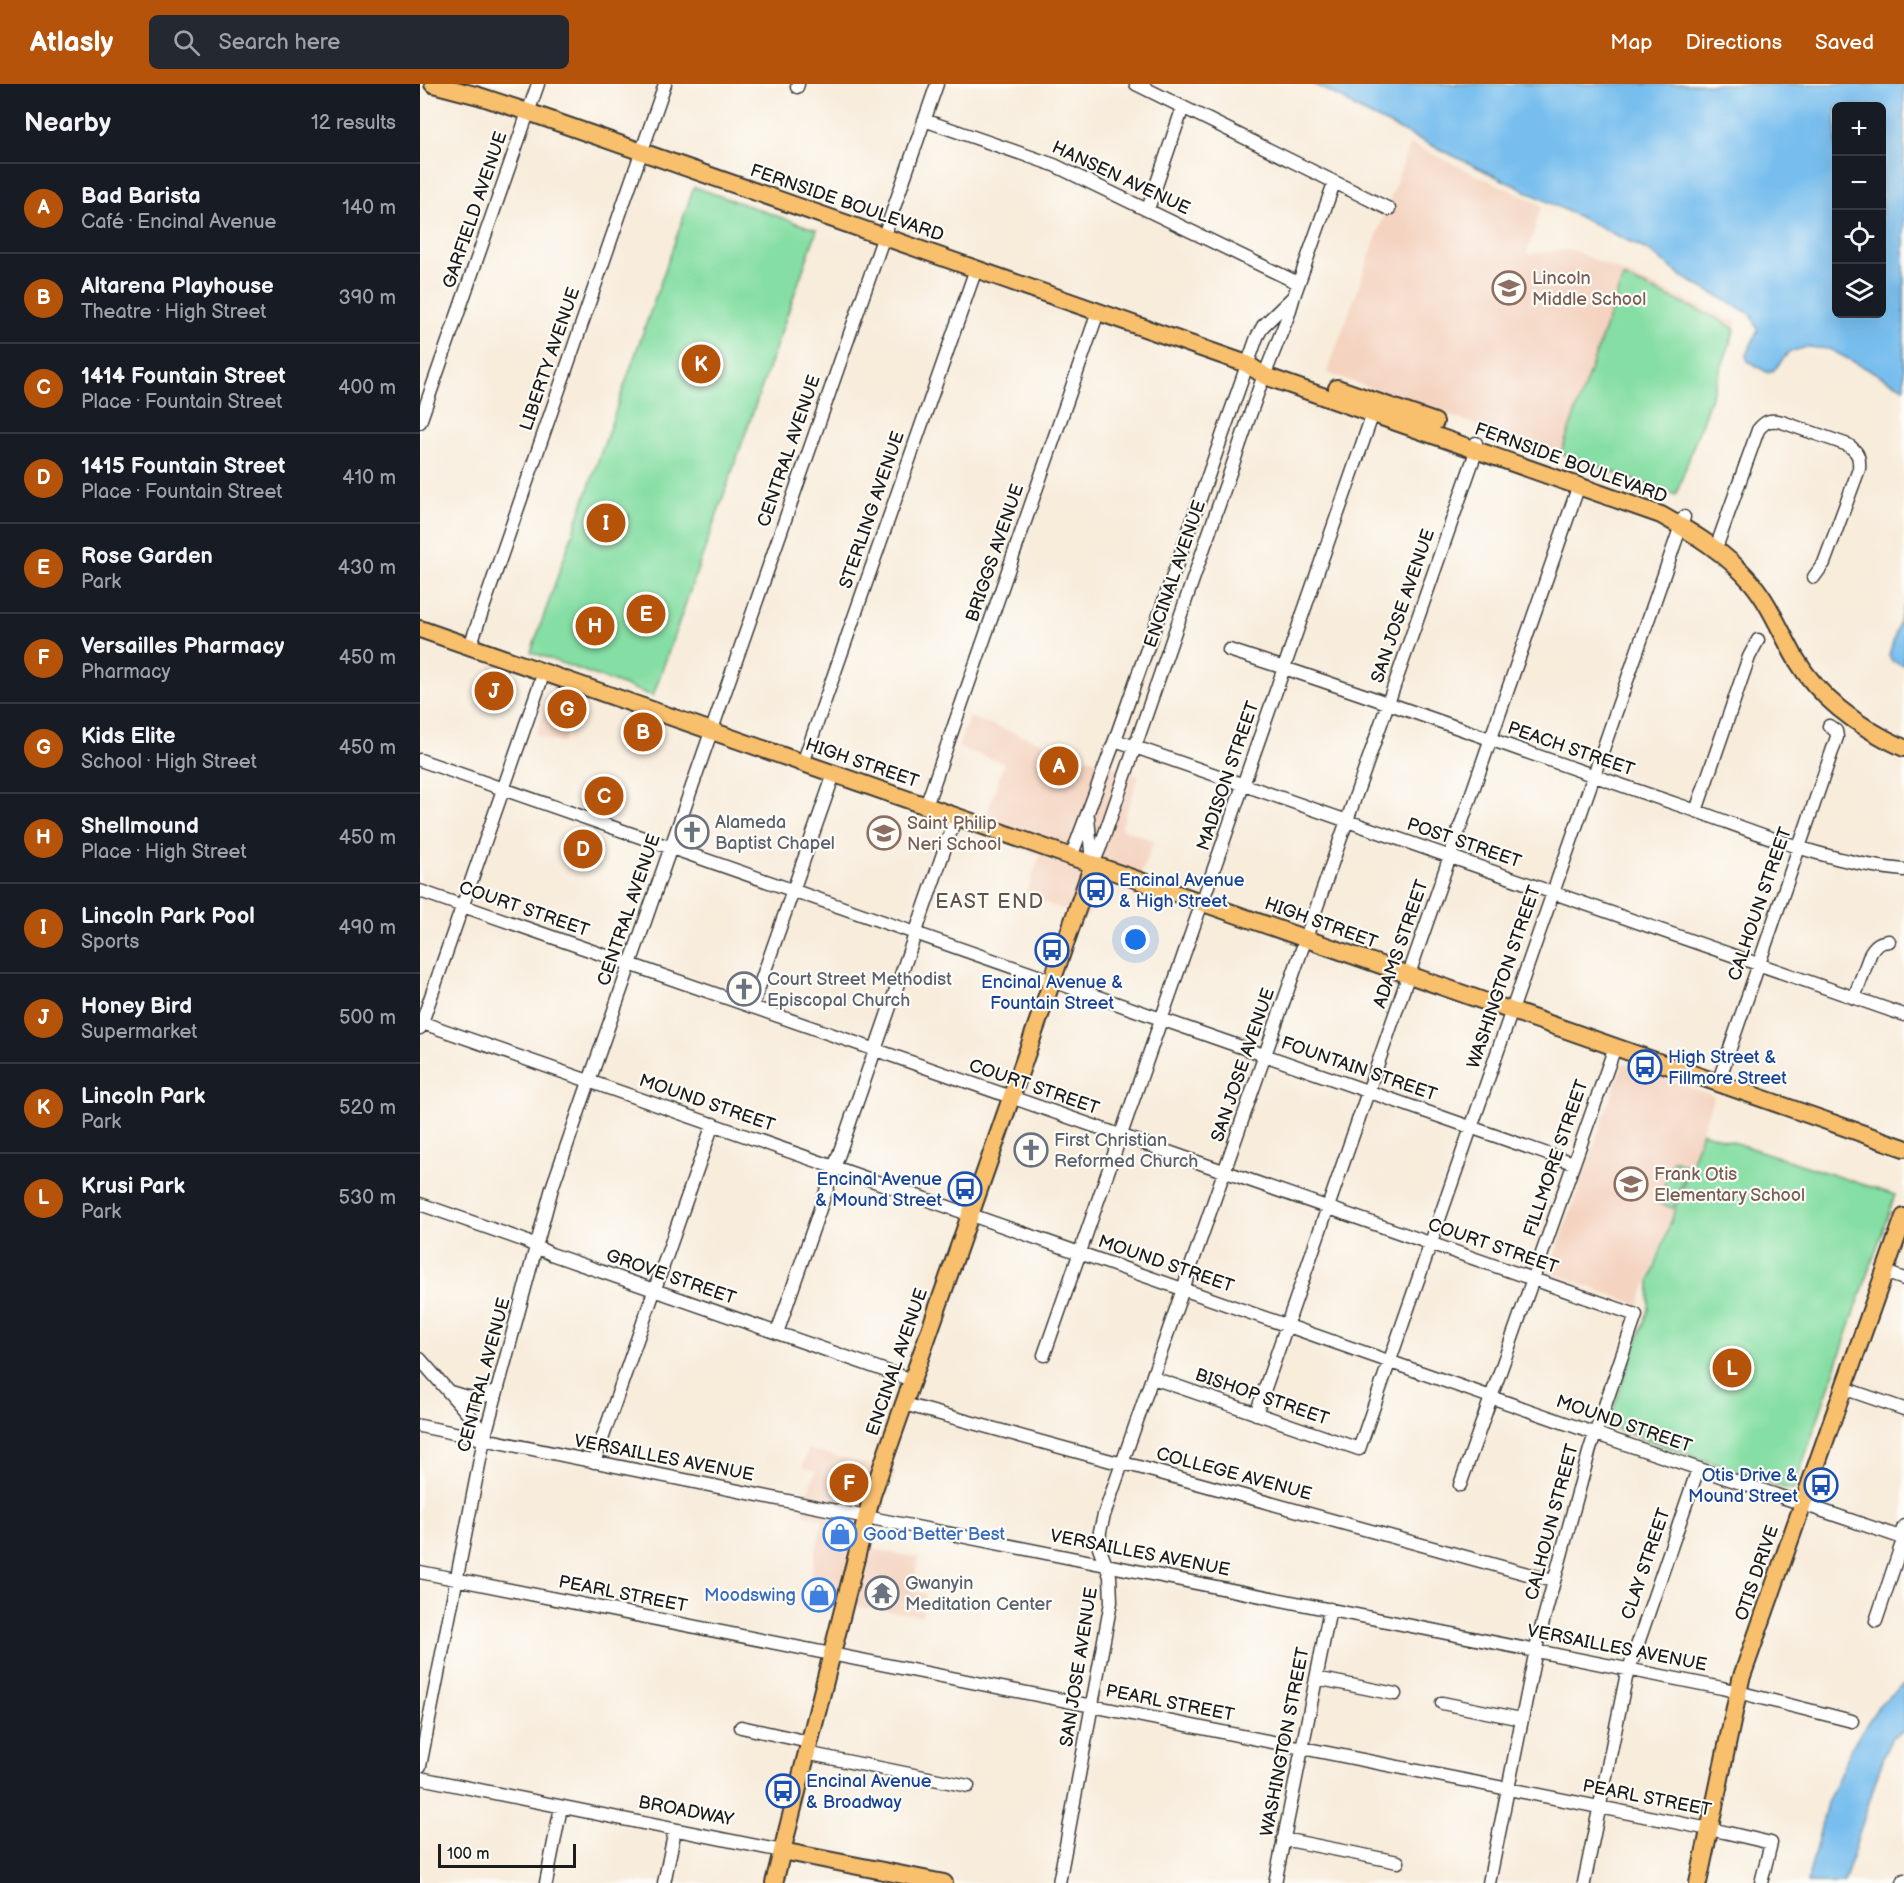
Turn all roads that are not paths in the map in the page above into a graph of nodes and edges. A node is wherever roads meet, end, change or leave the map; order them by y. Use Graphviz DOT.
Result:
graph roads {
  1 [pos="433,84"];
  2 [pos="538,84"];
  3 [pos="665,84"];
  4 [pos="936,84"];
  5 [pos="1136,84"];
  6 [pos="1183,107"];
  7 [pos="528,112"];
  8 [pos="924,120"];
  9 [pos="641,152"];
  10 [pos="1334,183"];
  11 [pos="1148,209"];
  12 [pos="1389,209"];
  13 [pos="884,236"];
  14 [pos="976,269"];
  15 [pos="1298,283"];
  16 [pos="1294,296"];
  17 [pos="1098,312"];
  18 [pos="1247,364"];
  19 [pos="1267,370"];
  20 [pos="1373,413"];
  21 [pos="1390,419"];
  22 [pos="420,422"];
  23 [pos="1433,422"];
  24 [pos="1476,445"];
  25 [pos="1579,485"];
  26 [pos="1682,522"];
  27 [pos="1718,544"];
  28 [pos="1814,577"];
  29 [pos="1157,621"];
  30 [pos="1176,628"];
  31 [pos="420,629"];
  32 [pos="1758,640"];
  33 [pos="470,646"];
  34 [pos="1229,651"];
  35 [pos="1285,669"];
  36 [pos="544,672"];
  37 [pos="1388,704"];
  38 [pos="710,731"];
  39 [pos="1833,732"];
  40 [pos="1904,737"];
  41 [pos="1115,740"];
  42 [pos="1490,740"];
  43 [pos="1135,747"];
  44 [pos="1904,748"];
  45 [pos="420,759"];
  46 [pos="803,763"];
  47 [pos="834,774"];
  48 [pos="1593,776"];
  49 [pos="1243,784"];
  50 [pos="504,789"];
  51 [pos="926,806"];
  52 [pos="1696,811"];
  53 [pos="956,816"];
  54 [pos="1088,816"];
  55 [pos="1347,821"];
  56 [pos="670,847"];
  57 [pos="1799,848"];
  58 [pos="1071,856"];
  59 [pos="1450,857"];
  60 [pos="1093,864"];
  61 [pos="1904,870"];
  62 [pos="794,890"];
  63 [pos="420,891"];
  64 [pos="1552,893"];
  65 [pos="1203,903"];
  66 [pos="463,906"];
  67 [pos="916,933"];
  68 [pos="1305,938"];
  69 [pos="1889,940"];
  70 [pos="629,965"];
  71 [pos="1758,965"];
  72 [pos="1409,975"];
  73 [pos="1052,980"];
  74 [pos="1854,998"];
  75 [pos="752,1007"];
  76 [pos="1512,1011"];
  77 [pos="1904,1015"];
  78 [pos="1163,1019"];
  79 [pos="421,1024"];
  80 [pos="1615,1047"];
  81 [pos="876,1050"];
  82 [pos="1265,1056"];
  83 [pos="589,1081"];
  84 [pos="1718,1083"];
  85 [pos="1369,1091"];
  86 [pos="1011,1098"];
  87 [pos="713,1124"];
  88 [pos="1471,1128"];
  89 [pos="1122,1137"];
  90 [pos="1904,1148"];
  91 [pos="1573,1163"];
  92 [pos="835,1167"];
  93 [pos="1225,1172"];
  94 [pos="420,1204"];
  95 [pos="1328,1208"];
  96 [pos="969,1215"];
  97 [pos="1904,1217"];
  98 [pos="1430,1244"];
  99 [pos="537,1247"];
  100 [pos="1081,1253"];
  101 [pos="1885,1272"];
  102 [pos="1533,1279"];
  103 [pos="1904,1279"];
  104 [pos="655,1290"];
  105 [pos="1184,1290"];
  106 [pos="1636,1315"];
  107 [pos="1287,1325"];
  108 [pos="777,1333"];
  109 [pos="1044,1355"];
  110 [pos="420,1359"];
  111 [pos="1390,1361"];
  112 [pos="1153,1378"];
  113 [pos="912,1380"];
  114 [pos="1843,1388"];
  115 [pos="448,1391"];
  116 [pos="497,1391"];
  117 [pos="1493,1397"];
  118 [pos="904,1404"];
  119 [pos="1904,1409"];
  120 [pos="1256,1414"];
  121 [pos="420,1426"];
  122 [pos="1595,1433"];
  123 [pos="484,1439"];
  124 [pos="1359,1449"];
  125 [pos="594,1462"];
  126 [pos="1123,1464"];
  127 [pos="1698,1469"];
  128 [pos="1461,1485"];
  129 [pos="1801,1505"];
  130 [pos="866,1517"];
  131 [pos="1902,1532"];
  132 [pos="1105,1564"];
  133 [pos="420,1572"];
  134 [pos="457,1579"];
  135 [pos="1553,1581"];
  136 [pos="1330,1609"];
  137 [pos="1876,1621"];
  138 [pos="1536,1650"];
  139 [pos="831,1654"];
  140 [pos="1628,1669"];
  141 [pos="1316,1678"];
  142 [pos="1738,1691"];
  143 [pos="1395,1694"];
  144 [pos="1442,1703"];
  145 [pos="1092,1706"];
  146 [pos="1521,1719"];
  147 [pos="1852,1721"];
  148 [pos="741,1728"];
  149 [pos="807,1747"];
  150 [pos="1302,1748"];
  151 [pos="420,1766"];
  152 [pos="420,1778"];
  153 [pos="968,1786"];
  154 [pos="1508,1789"];
  155 [pos="561,1807"];
  156 [pos="1599,1807"];
  157 [pos="1709,1829"];
  158 [pos="675,1830"];
  159 [pos="1284,1839"];
  160 [pos="782,1851"];
  161 [pos="1398,1862"];
  162 [pos="546,1883"];
  163 [pos="664,1883"];
  164 [pos="774,1883"];
  165 [pos="944,1883"];
  166 [pos="1059,1883"];
  167 [pos="1275,1883"];
  168 [pos="1489,1883"];
  169 [pos="1584,1883"];
  170 [pos="1698,1883"];
  171 [pos="1761,1883"];
  1 -- 7 [label="main road, FERNSIDE BOULEVARD"];
  2 -- 7 [label="street, GARFIELD AVENUE"];
  3 -- 9 [label="street, LIBERTY AVENUE"];
  4 -- 8 [label="street, CENTRAL AVENUE"];
  5 -- 6 [label="street"];
  6 -- 10 [label="street"];
  6 -- 11 [label="street"];
  7 -- 9 [label="main road, FERNSIDE BOULEVARD"];
  7 -- 22 [label="street, GARFIELD AVENUE"];
  8 -- 11 [label="street, HANSEN AVENUE"];
  8 -- 13 [label="street, CENTRAL AVENUE"];
  9 -- 13 [label="main road, FERNSIDE BOULEVARD"];
  9 -- 33 [label="street, LIBERTY AVENUE"];
  10 -- 12 [label="street"];
  10 -- 15 [label="street, ENCINAL AVENUE"];
  11 -- 15 [label="street, HANSEN AVENUE"];
  13 -- 14 [label="main road, FERNSIDE BOULEVARD"];
  13 -- 38 [label="street, CENTRAL AVENUE"];
  14 -- 17 [label="main road, FERNSIDE BOULEVARD"];
  14 -- 46 [label="street, STERLING AVENUE"];
  15 -- 16 [label="street, ENCINAL AVENUE"];
  16 -- 18 [label="street, ENCINAL AVENUE"];
  16 -- 19 [label="street, ENCINAL AVENUE"];
  17 -- 18 [label="main road, FERNSIDE BOULEVARD"];
  17 -- 51 [label="street, BRIGGS AVENUE"];
  18 -- 19 [label="main road, FERNSIDE BOULEVARD"];
  18 -- 29 [label="street, ENCINAL AVENUE"];
  19 -- 20 [label="main road, FERNSIDE BOULEVARD"];
  19 -- 23 [label="main road, FERNSIDE BOULEVARD"];
  19 -- 30 [label="street, ENCINAL AVENUE"];
  20 -- 21 [label="main road, FERNSIDE BOULEVARD"];
  20 -- 35 [label="street, MADISON STREET"];
  21 -- 23 [label="main road"];
  21 -- 24 [label="main road, FERNSIDE BOULEVARD"];
  23 -- 24 [label="main road, FERNSIDE BOULEVARD"];
  24 -- 25 [label="main road, FERNSIDE BOULEVARD"];
  24 -- 26 [label="main road, FERNSIDE BOULEVARD"];
  24 -- 37 [label="street, SAN JOSE AVENUE"];
  25 -- 26 [label="main road, FERNSIDE BOULEVARD"];
  25 -- 42 [label="street, ADAMS STREET"];
  26 -- 27 [label="main road, FERNSIDE BOULEVARD"];
  26 -- 48 [label="street, WASHINGTON STREET"];
  27 -- 28 [label="street"];
  27 -- 40 [label="main road, FERNSIDE BOULEVARD"];
  27 -- 44 [label="main road, FERNSIDE BOULEVARD"];
  29 -- 30 [label="street"];
  29 -- 41 [label="street, ENCINAL AVENUE"];
  30 -- 43 [label="street, ENCINAL AVENUE"];
  31 -- 33 [label="main road, HIGH STREET"];
  32 -- 52 [label="street"];
  33 -- 36 [label="main road, HIGH STREET"];
  34 -- 35 [label="street, PEACH STREET"];
  35 -- 37 [label="street, PEACH STREET"];
  35 -- 49 [label="street, MADISON STREET"];
  36 -- 38 [label="main road, HIGH STREET"];
  36 -- 50 [label="street"];
  37 -- 42 [label="street, PEACH STREET"];
  37 -- 55 [label="street, SAN JOSE AVENUE"];
  38 -- 46 [label="main road, HIGH STREET"];
  38 -- 56 [label="street, CENTRAL AVENUE"];
  39 -- 57 [label="street, CALHOUN STREET"];
  41 -- 43 [label="street, POST STREET"];
  41 -- 54 [label="street, ENCINAL AVENUE"];
  42 -- 48 [label="street, PEACH STREET"];
  42 -- 59 [label="street, ADAMS STREET"];
  43 -- 49 [label="street, POST STREET"];
  43 -- 60 [label="street, ENCINAL AVENUE"];
  45 -- 50 [label="street, FOUNTAIN STREET"];
  46 -- 47 [label="main road, HIGH STREET"];
  47 -- 51 [label="main road, HIGH STREET"];
  47 -- 62 [label="street"];
  48 -- 52 [label="street, PEACH STREET"];
  48 -- 64 [label="street, WASHINGTON STREET"];
  49 -- 55 [label="street, POST STREET"];
  49 -- 65 [label="street, MADISON STREET"];
  50 -- 56 [label="street, FOUNTAIN STREET"];
  50 -- 66 [label="street"];
  51 -- 53 [label="main road, HIGH STREET"];
  52 -- 57 [label="street, PEACH STREET"];
  53 -- 58 [label="main road, HIGH STREET"];
  53 -- 67 [label="street"];
  54 -- 58 [label="street, ENCINAL AVENUE"];
  54 -- 60 [label="street, ENCINAL AVENUE"];
  55 -- 59 [label="street, POST STREET"];
  55 -- 68 [label="street, SAN JOSE AVENUE"];
  56 -- 62 [label="street, FOUNTAIN STREET"];
  56 -- 70 [label="street, CENTRAL AVENUE"];
  57 -- 61 [label="street, PEACH STREET"];
  57 -- 71 [label="street, CALHOUN STREET"];
  58 -- 60 [label="main road, HIGH STREET"];
  59 -- 64 [label="street, POST STREET"];
  59 -- 72 [label="street, ADAMS STREET"];
  60 -- 65 [label="main road, HIGH STREET"];
  60 -- 73 [label="main road, ENCINAL AVENUE"];
  62 -- 67 [label="street, FOUNTAIN STREET"];
  62 -- 75 [label="street"];
  63 -- 66 [label="street, COURT STREET"];
  64 -- 71 [label="street, POST STREET"];
  64 -- 76 [label="street, WASHINGTON STREET"];
  65 -- 68 [label="main road, HIGH STREET"];
  65 -- 78 [label="street, MADISON STREET"];
  66 -- 70 [label="street, COURT STREET"];
  66 -- 79 [label="street"];
  67 -- 73 [label="street, FOUNTAIN STREET"];
  67 -- 81 [label="street"];
  68 -- 72 [label="main road, HIGH STREET"];
  68 -- 82 [label="street, SAN JOSE AVENUE"];
  69 -- 74 [label="street"];
  70 -- 75 [label="street, COURT STREET"];
  70 -- 83 [label="street, CENTRAL AVENUE"];
  71 -- 74 [label="street, POST STREET"];
  71 -- 84 [label="street, CALHOUN STREET"];
  72 -- 76 [label="main road, HIGH STREET"];
  72 -- 85 [label="street, ADAMS STREET"];
  73 -- 78 [label="street, FOUNTAIN STREET"];
  73 -- 86 [label="main road, ENCINAL AVENUE"];
  74 -- 77 [label="street, POST STREET"];
  75 -- 81 [label="street, COURT STREET"];
  76 -- 80 [label="main road, HIGH STREET"];
  76 -- 88 [label="street, WASHINGTON STREET"];
  78 -- 82 [label="street, FOUNTAIN STREET"];
  78 -- 89 [label="street, MADISON STREET"];
  79 -- 83 [label="street, MOUND STREET"];
  80 -- 84 [label="main road, HIGH STREET"];
  80 -- 91 [label="street, FILLMORE STREET"];
  81 -- 86 [label="street, COURT STREET"];
  81 -- 92 [label="street"];
  82 -- 85 [label="street, FOUNTAIN STREET"];
  82 -- 93 [label="street, SAN JOSE AVENUE"];
  83 -- 87 [label="street, MOUND STREET"];
  83 -- 99 [label="street, CENTRAL AVENUE"];
  84 -- 90 [label="main road, HIGH STREET"];
  85 -- 88 [label="street, FOUNTAIN STREET"];
  85 -- 95 [label="street, ADAMS STREET"];
  86 -- 89 [label="street, COURT STREET"];
  86 -- 96 [label="main road, ENCINAL AVENUE"];
  87 -- 92 [label="street, MOUND STREET"];
  87 -- 104 [label="street"];
  88 -- 91 [label="street, FOUNTAIN STREET"];
  88 -- 98 [label="street, WASHINGTON STREET"];
  89 -- 93 [label="street, COURT STREET"];
  89 -- 100 [label="street, MADISON STREET"];
  91 -- 102 [label="street, FILLMORE STREET"];
  92 -- 96 [label="street, MOUND STREET"];
  92 -- 108 [label="street"];
  93 -- 95 [label="street, COURT STREET"];
  93 -- 105 [label="street, SAN JOSE AVENUE"];
  94 -- 99 [label="street, GROVE STREET"];
  95 -- 98 [label="street, COURT STREET"];
  95 -- 107 [label="street, ADAMS STREET"];
  96 -- 100 [label="street, MOUND STREET"];
  96 -- 113 [label="main road, ENCINAL AVENUE"];
  97 -- 101 [label="main road, OTIS DRIVE"];
  98 -- 102 [label="street, COURT STREET"];
  98 -- 111 [label="street, WASHINGTON STREET"];
  99 -- 104 [label="street, GROVE STREET"];
  99 -- 116 [label="street, CENTRAL AVENUE"];
  100 -- 105 [label="street, MOUND STREET"];
  100 -- 109 [label="street, MADISON STREET"];
  101 -- 103 [label="street"];
  101 -- 114 [label="main road, OTIS DRIVE"];
  102 -- 106 [label="street, COURT STREET"];
  102 -- 117 [label="street, FILLMORE STREET"];
  104 -- 108 [label="street, GROVE STREET"];
  104 -- 125 [label="street"];
  105 -- 107 [label="street, MOUND STREET"];
  105 -- 112 [label="street, SAN JOSE AVENUE"];
  106 -- 122 [label="street, CALHOUN STREET"];
  107 -- 111 [label="street, MOUND STREET"];
  107 -- 120 [label="street, ADAMS STREET"];
  108 -- 113 [label="street, GROVE STREET"];
  110 -- 115 [label="street"];
  111 -- 117 [label="street, MOUND STREET"];
  111 -- 124 [label="street, WASHINGTON STREET"];
  112 -- 120 [label="street, BISHOP STREET"];
  112 -- 126 [label="street, SAN JOSE AVENUE"];
  113 -- 118 [label="main road, ENCINAL AVENUE"];
  114 -- 119 [label="street"];
  114 -- 129 [label="main road, OTIS DRIVE"];
  115 -- 116 [label="street"];
  115 -- 123 [label="street"];
  116 -- 123 [label="street, CENTRAL AVENUE"];
  117 -- 122 [label="street, MOUND STREET"];
  117 -- 128 [label="street, FILLMORE STREET"];
  118 -- 126 [label="street, COLLEGE AVENUE"];
  118 -- 130 [label="main road, ENCINAL AVENUE"];
  120 -- 124 [label="street, BISHOP STREET"];
  121 -- 123 [label="street, VERSAILLES AVENUE"];
  122 -- 127 [label="street, MOUND STREET"];
  122 -- 135 [label="street, CALHOUN STREET"];
  123 -- 125 [label="street, VERSAILLES AVENUE"];
  123 -- 134 [label="street, CENTRAL AVENUE"];
  125 -- 130 [label="street, VERSAILLES AVENUE"];
  126 -- 132 [label="street, SAN JOSE AVENUE"];
  126 -- 135 [label="street, COLLEGE AVENUE"];
  127 -- 129 [label="street, MOUND STREET"];
  127 -- 140 [label="street, CLAY STREET"];
  129 -- 131 [label="street, MOUND STREET"];
  129 -- 142 [label="main road, OTIS DRIVE"];
  130 -- 132 [label="street, VERSAILLES AVENUE"];
  130 -- 139 [label="main road, ENCINAL AVENUE"];
  131 -- 137 [label="street"];
  132 -- 136 [label="street, VERSAILLES AVENUE"];
  132 -- 145 [label="street, SAN JOSE AVENUE"];
  133 -- 134 [label="street, PEARL STREET"];
  134 -- 139 [label="street, PEARL STREET"];
  134 -- 151 [label="street, CENTRAL AVENUE"];
  135 -- 138 [label="street, CALHOUN STREET"];
  136 -- 138 [label="street, VERSAILLES AVENUE"];
  136 -- 141 [label="street, WASHINGTON STREET"];
  138 -- 140 [label="street, VERSAILLES AVENUE"];
  138 -- 146 [label="street, CALHOUN STREET"];
  139 -- 145 [label="street, PEARL STREET"];
  139 -- 149 [label="main road, ENCINAL AVENUE"];
  140 -- 142 [label="street, VERSAILLES AVENUE"];
  140 -- 156 [label="street, CLAY STREET"];
  141 -- 143 [label="street"];
  141 -- 150 [label="street, WASHINGTON STREET"];
  142 -- 147 [label="street, VERSAILLES AVENUE"];
  142 -- 157 [label="main road, OTIS DRIVE"];
  144 -- 146 [label="street"];
  145 -- 150 [label="street, PEARL STREET"];
  145 -- 166 [label="street, SAN JOSE AVENUE"];
  146 -- 154 [label="street, CALHOUN STREET"];
  148 -- 149 [label="street"];
  149 -- 153 [label="street"];
  149 -- 160 [label="main road, ENCINAL AVENUE"];
  150 -- 154 [label="street, PEARL STREET"];
  150 -- 159 [label="street, WASHINGTON STREET"];
  152 -- 155 [label="street, BROADWAY"];
  154 -- 156 [label="street, PEARL STREET"];
  154 -- 168 [label="street, CALHOUN STREET"];
  155 -- 158 [label="street, BROADWAY"];
  155 -- 162 [label="street"];
  156 -- 157 [label="street, PEARL STREET"];
  156 -- 169 [label="street, CLAY STREET"];
  157 -- 170 [label="main road, OTIS DRIVE"];
  157 -- 171 [label="street, PEARL STREET"];
  158 -- 160 [label="street, BROADWAY"];
  158 -- 163 [label="street"];
  159 -- 161 [label="street"];
  159 -- 167 [label="street, WASHINGTON STREET"];
  160 -- 164 [label="main road, ENCINAL AVENUE"];
  160 -- 165 [label="main road, BROADWAY"];
}
